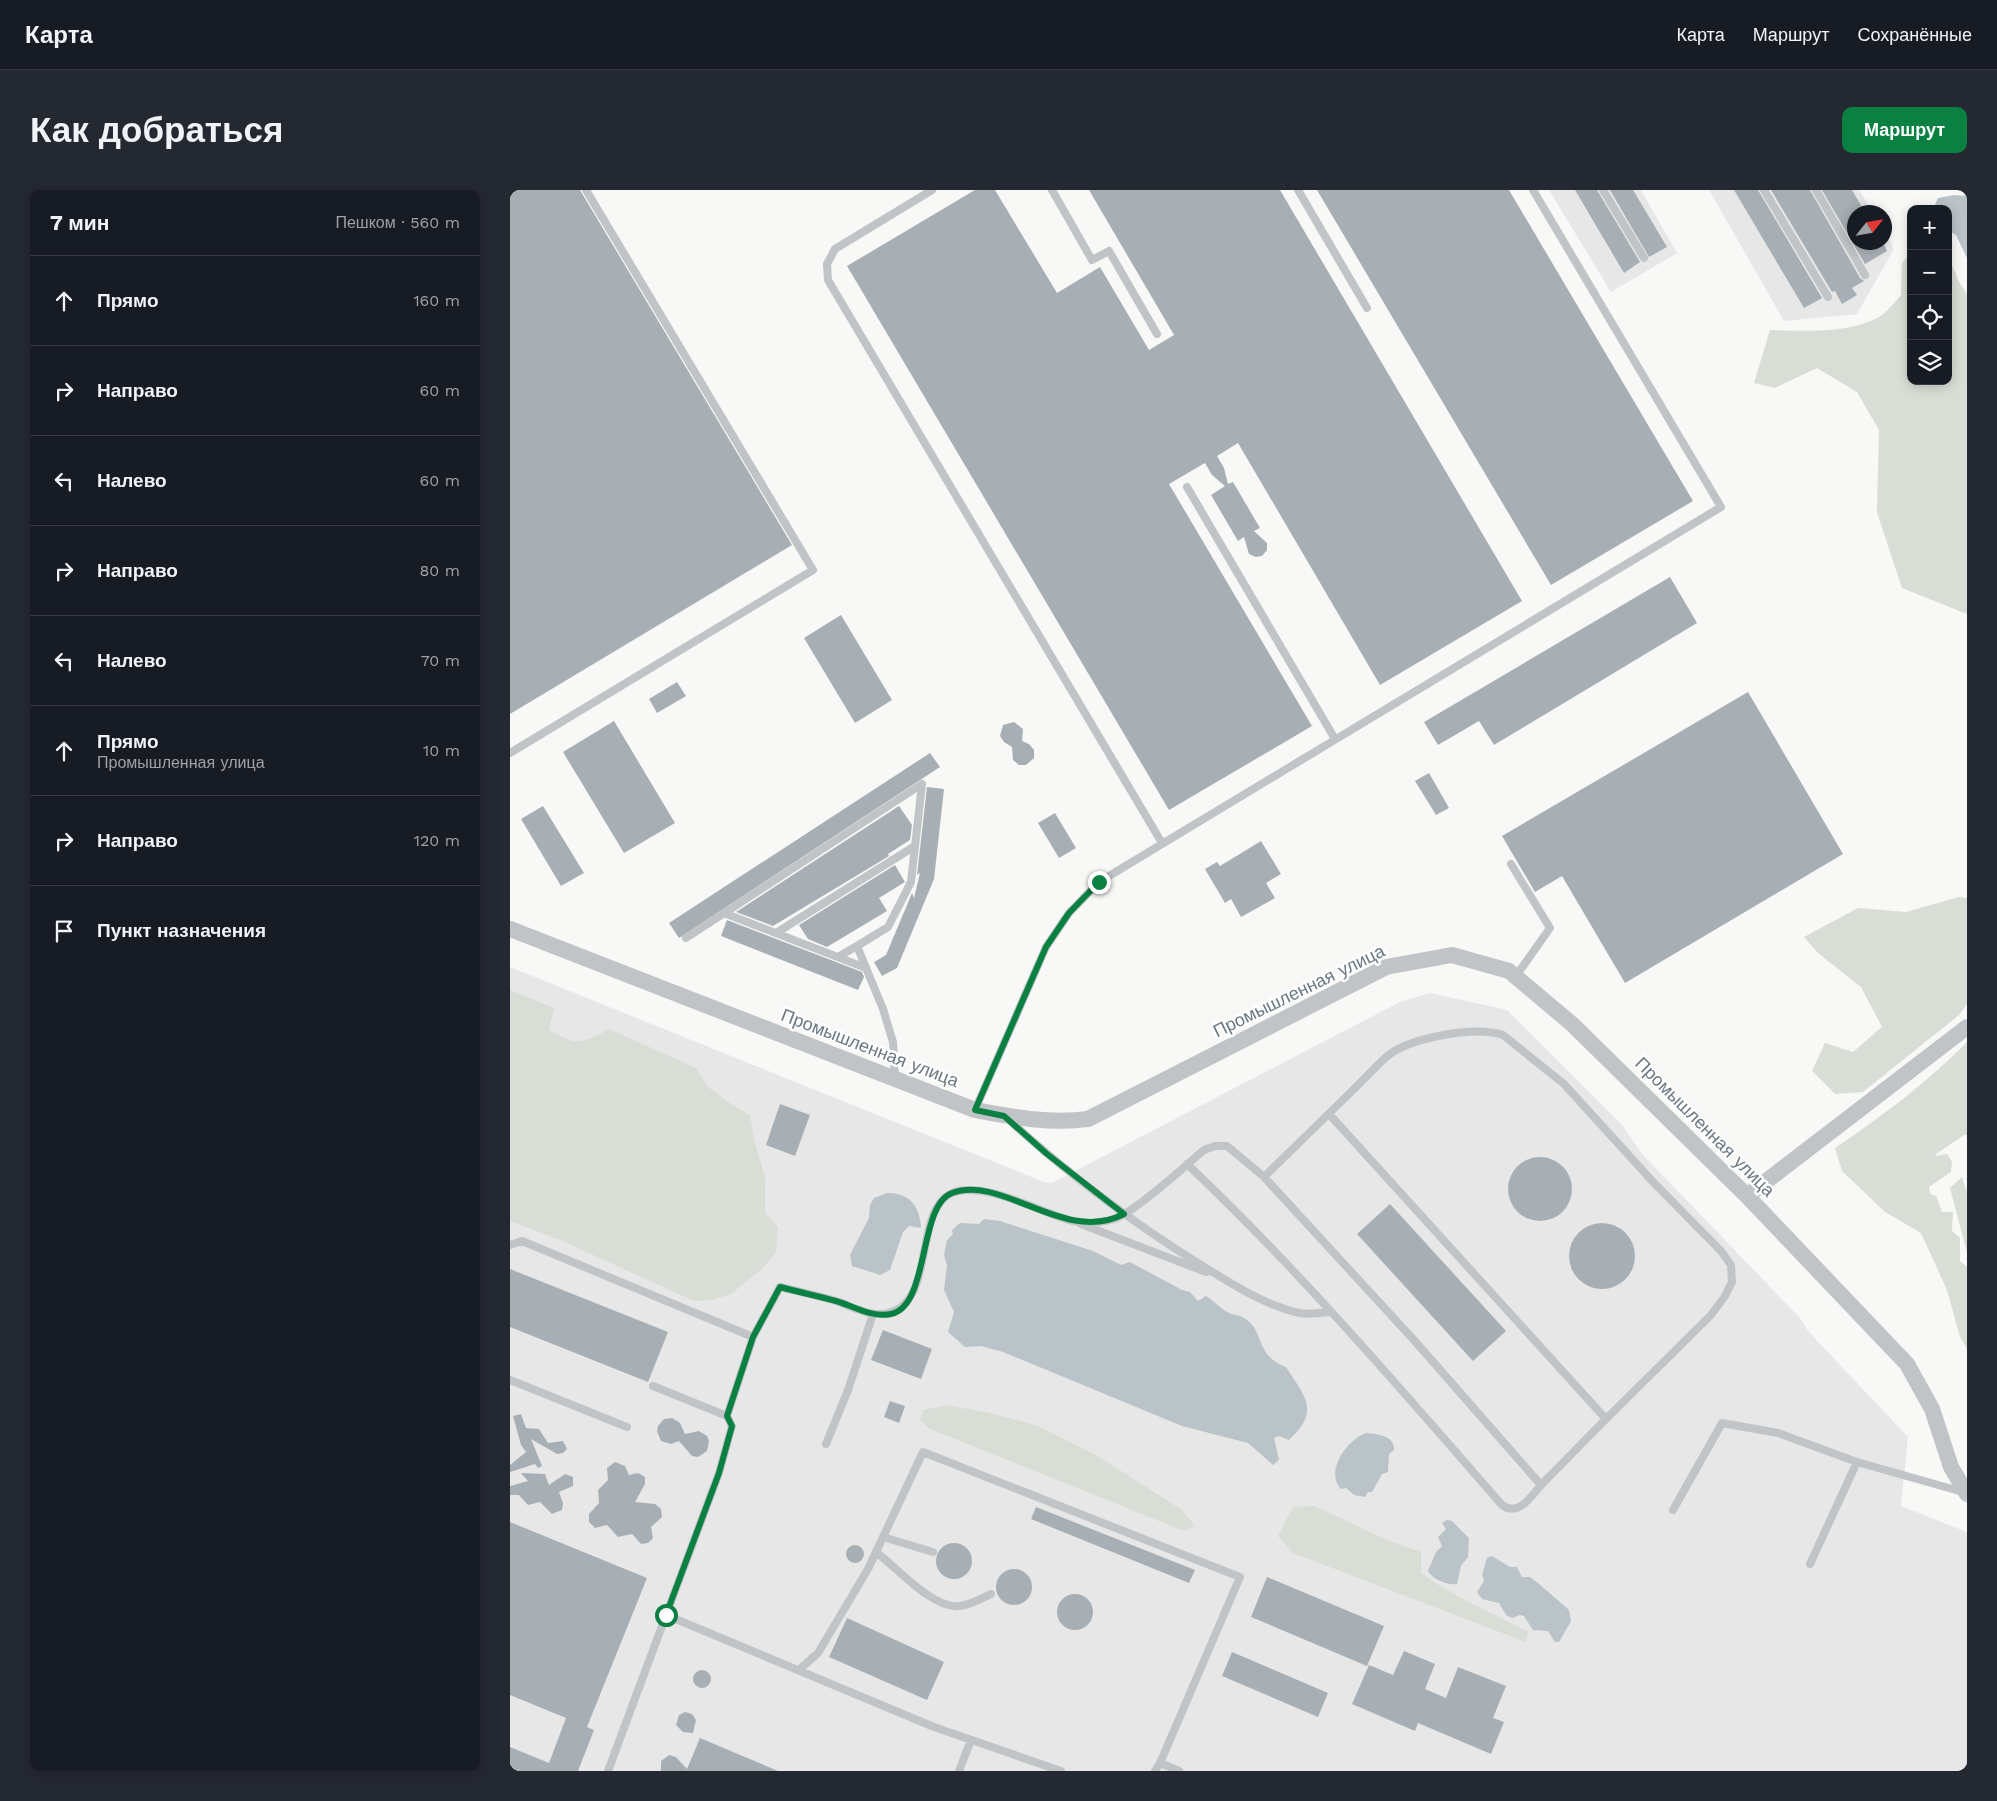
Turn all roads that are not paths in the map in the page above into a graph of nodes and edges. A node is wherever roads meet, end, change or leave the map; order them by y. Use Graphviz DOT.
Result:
graph roads {
  1 [pos="586,190"];
  2 [pos="932,190"];
  3 [pos="1052,190"];
  4 [pos="1298,190"];
  5 [pos="1532,190"];
  6 [pos="1603,190"];
  7 [pos="1764,190"];
  8 [pos="1816,190"];
  9 [pos="1644,258"];
  10 [pos="1866,275"];
  11 [pos="1828,297"];
  12 [pos="1367,308"];
  13 [pos="1157,334"];
  14 [pos="1187,487"];
  15 [pos="1335,739"];
  16 [pos="510,753"];
  17 [pos="1162,843"];
  18 [pos="915,846"];
  19 [pos="1511,864"];
  20 [pos="724,913"];
  21 [pos="510,929"];
  22 [pos="776,933"];
  23 [pos="686,938"];
  24 [pos="857,946"];
  25 [pos="838,957"];
  26 [pos="866,968"];
  27 [pos="1516,976"];
  28 [pos="1967,1027"];
  29 [pos="895,1079"];
  30 [pos="975,1110"];
  31 [pos="1328,1114"];
  32 [pos="1004,1116"];
  33 [pos="1187,1164"];
  34 [pos="1264,1177"];
  35 [pos="1747,1196"];
  36 [pos="1124,1214"];
  37 [pos="1074,1222"];
  38 [pos="510,1245"];
  39 [pos="1224,1279"];
  40 [pos="1330,1312"];
  41 [pos="872,1314"];
  42 [pos="753,1337"];
  43 [pos="510,1380"];
  44 [pos="653,1386"];
  45 [pos="727,1416"];
  46 [pos="1606,1419"];
  47 [pos="627,1427"];
  48 [pos="826,1444"];
  49 [pos="1856,1462"];
  50 [pos="1541,1485"];
  51 [pos="1966,1493"];
  52 [pos="1673,1510"];
  53 [pos="883,1537"];
  54 [pos="876,1552"];
  55 [pos="933,1552"];
  56 [pos="1810,1564"];
  57 [pos="991,1594"];
  58 [pos="666,1615"];
  59 [pos="799,1670"];
  60 [pos="971,1740"];
  61 [pos="1160,1764"];
  62 [pos="608,1771"];
  63 [pos="959,1771"];
  64 [pos="1061,1771"];
  65 [pos="1155,1771"];
  66 [pos="1179,1771"];
  1 -- 16 [label="lane"];
  2 -- 17 [label="lane"];
  3 -- 13 [label="lane"];
  4 -- 12 [label="lane"];
  5 -- 15 [label="lane"];
  6 -- 9 [label="lane"];
  7 -- 11 [label="lane"];
  8 -- 10 [label="lane"];
  14 -- 15 [label="lane"];
  15 -- 17 [label="lane"];
  17 -- 30 [label="lane"];
  18 -- 20 [label="lane"];
  18 -- 22 [label="lane"];
  18 -- 24 [label="lane"];
  19 -- 27 [label="lane"];
  20 -- 22 [label="lane"];
  20 -- 23 [label="lane"];
  21 -- 29 [label="street, Промышленная улица"];
  22 -- 25 [label="lane"];
  24 -- 25 [label="lane"];
  24 -- 26 [label="lane"];
  25 -- 26 [label="lane"];
  26 -- 29 [label="lane"];
  27 -- 32 [label="street, Промышленная улица"];
  27 -- 35 [label="street, Промышленная улица"];
  28 -- 35 [label="street"];
  29 -- 30 [label="street, Промышленная улица"];
  30 -- 32 [label="street, Промышленная улица"];
  31 -- 34 [label="lane"];
  31 -- 46 [label="lane"];
  31 -- 46 [label="lane"];
  32 -- 36 [label="lane"];
  33 -- 34 [label="lane"];
  33 -- 36 [label="lane"];
  33 -- 40 [label="lane"];
  34 -- 50 [label="lane"];
  35 -- 51 [label="street, Промышленная улица"];
  36 -- 37 [label="lane"];
  36 -- 39 [label="lane"];
  37 -- 39 [label="lane"];
  37 -- 41 [label="lane"];
  38 -- 42 [label="lane"];
  39 -- 40 [label="lane"];
  40 -- 50 [label="lane"];
  41 -- 42 [label="lane"];
  41 -- 48 [label="lane"];
  42 -- 45 [label="lane"];
  43 -- 47 [label="lane"];
  44 -- 45 [label="lane"];
  45 -- 58 [label="lane"];
  46 -- 50 [label="lane"];
  49 -- 51 [label="lane"];
  49 -- 52 [label="lane"];
  49 -- 56 [label="lane"];
  53 -- 54 [label="lane"];
  53 -- 55 [label="lane"];
  53 -- 61 [label="lane"];
  54 -- 57 [label="lane"];
  54 -- 59 [label="lane"];
  58 -- 59 [label="lane"];
  58 -- 62 [label="lane"];
  59 -- 60 [label="lane"];
  60 -- 63 [label="lane"];
  60 -- 64 [label="lane"];
  61 -- 65 [label="lane"];
  61 -- 66 [label="lane"];
}
